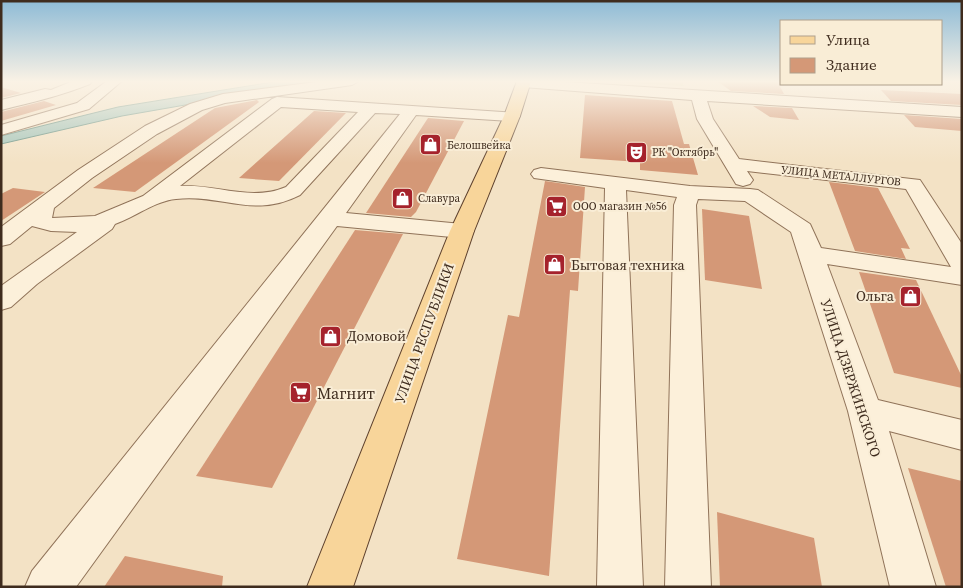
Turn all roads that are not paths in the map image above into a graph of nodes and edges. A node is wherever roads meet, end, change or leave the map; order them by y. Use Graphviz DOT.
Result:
graph roads {
  1 [pos="75,108"];
  2 [pos="193,108"];
  3 [pos="269,108"];
  4 [pos="372,108"];
  5 [pos="381,108"];
  6 [pos="514,108"];
  7 [pos="702,108"];
  8 [pos="892,108"];
  9 [pos="412,110"];
  10 [pos="962,112"];
  11 [pos="512,116"];
  12 [pos="1,130"];
  13 [pos="735,164"];
  14 [pos="541,174"];
  15 [pos="615,182"];
  16 [pos="690,192"];
  17 [pos="750,195"];
  18 [pos="151,199"];
  19 [pos="44,207"];
  20 [pos="114,218"];
  21 [pos="329,218"];
  22 [pos="462,231"];
  23 [pos="1,238"];
  24 [pos="810,254"];
  25 [pos="962,265"];
  26 [pos="962,277"];
  27 [pos="1,301"];
  28 [pos="865,411"];
  29 [pos="962,435"];
  30 [pos="48,587"];
  31 [pos="330,587"];
  32 [pos="620,587"];
  33 [pos="688,587"];
  34 [pos="913,587"];
  1 -- 12 [label="street"];
  2 -- 19 [label="street"];
  3 -- 18 [label="street"];
  4 -- 18 [label="street"];
  5 -- 9 [label="street"];
  6 -- 11 [label="main road, УЛИЦА РЕСПУБЛИКИ"];
  7 -- 13 [label="street"];
  8 -- 10 [label="street"];
  9 -- 11 [label="street"];
  9 -- 21 [label="street"];
  11 -- 22 [label="main road, УЛИЦА РЕСПУБЛИКИ"];
  13 -- 17 [label="street"];
  13 -- 25 [label="street, УЛИЦА МЕТАЛЛУРГОВ"];
  14 -- 15 [label="street"];
  15 -- 16 [label="street"];
  15 -- 32 [label="street"];
  16 -- 17 [label="street"];
  16 -- 33 [label="street"];
  17 -- 24 [label="street, УЛИЦА ДЗЕРЖИНСКОГО"];
  18 -- 20 [label="street"];
  19 -- 20 [label="street"];
  19 -- 23 [label="street"];
  20 -- 27 [label="street"];
  21 -- 22 [label="street"];
  21 -- 30 [label="street"];
  22 -- 31 [label="main road, УЛИЦА РЕСПУБЛИКИ"];
  24 -- 26 [label="street"];
  24 -- 28 [label="street, УЛИЦА ДЗЕРЖИНСКОГО"];
  28 -- 29 [label="street"];
  28 -- 34 [label="street, УЛИЦА ДЗЕРЖИНСКОГО"];
}
